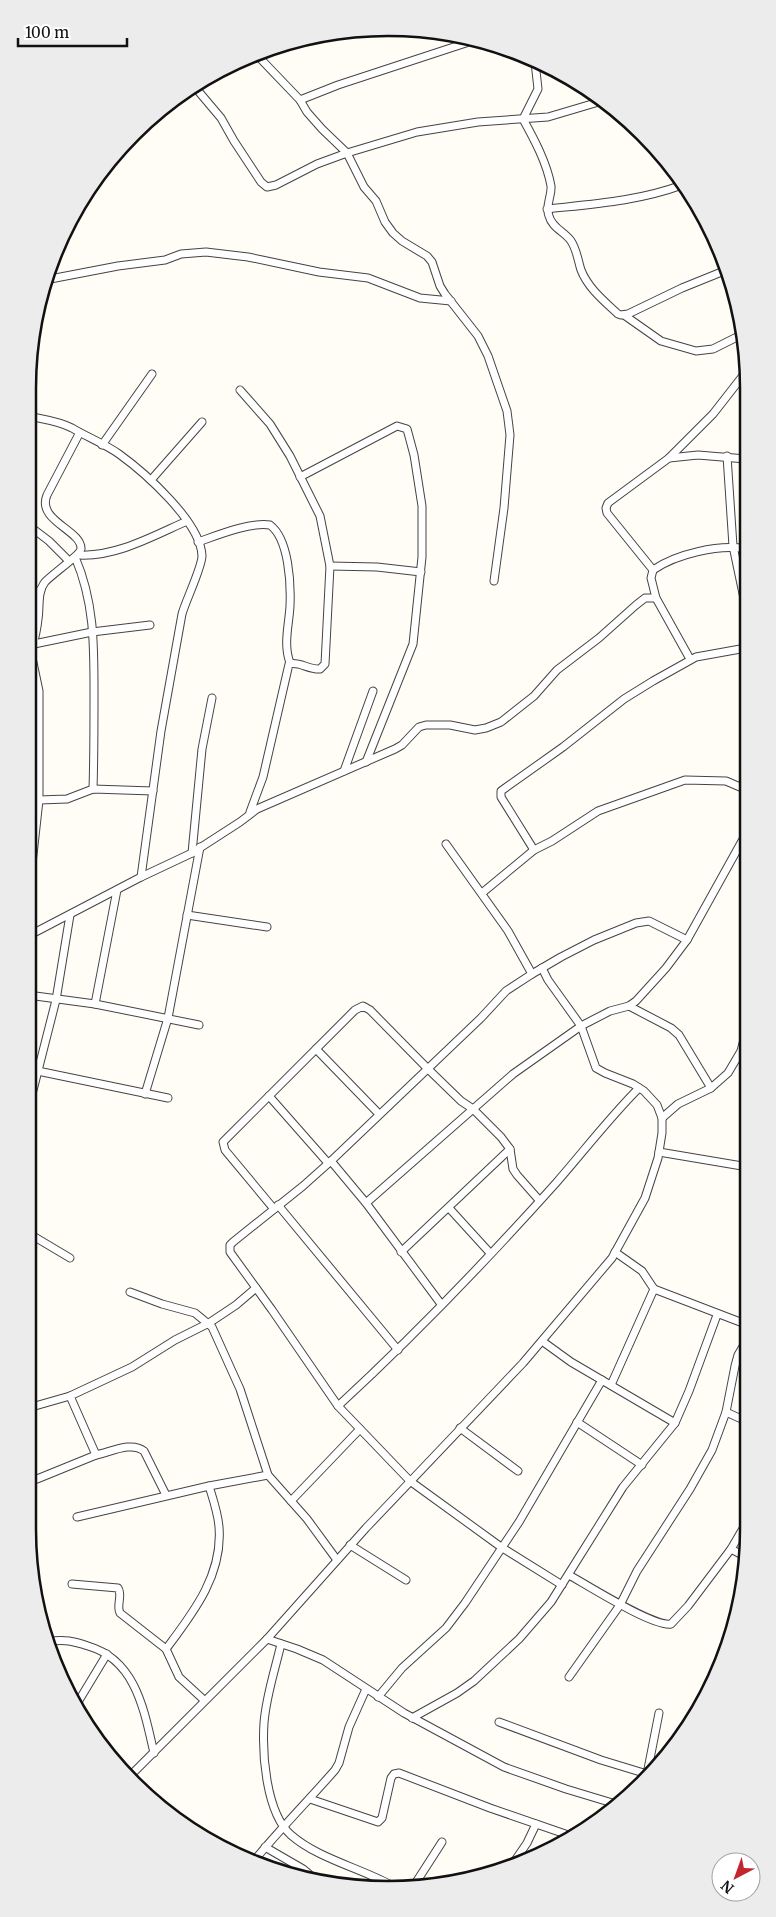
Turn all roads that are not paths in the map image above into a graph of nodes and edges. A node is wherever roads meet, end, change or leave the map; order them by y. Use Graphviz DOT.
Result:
graph roads {
  1 [pos="462,44"];
  2 [pos="262,60"];
  3 [pos="536,69"];
  4 [pos="199,92"];
  5 [pos="300,100"];
  6 [pos="594,103"];
  7 [pos="522,119"];
  8 [pos="347,153"];
  9 [pos="676,187"];
  10 [pos="547,210"];
  11 [pos="720,273"];
  12 [pos="54,278"];
  13 [pos="451,301"];
  14 [pos="624,315"];
  15 [pos="736,338"];
  16 [pos="152,374"];
  17 [pos="740,378"];
  18 [pos="240,390"];
  19 [pos="36,418"];
  20 [pos="202,422"];
  21 [pos="79,434"];
  22 [pos="102,445"];
  23 [pos="726,456"];
  24 [pos="670,458"];
  25 [pos="740,458"];
  26 [pos="300,477"];
  27 [pos="151,480"];
  28 [pos="187,521"];
  29 [pos="36,531"];
  30 [pos="198,542"];
  31 [pos="733,546"];
  32 [pos="740,548"];
  33 [pos="74,558"];
  34 [pos="330,566"];
  35 [pos="653,570"];
  36 [pos="421,572"];
  37 [pos="740,579"];
  38 [pos="494,581"];
  39 [pos="41,589"];
  40 [pos="36,594"];
  41 [pos="656,598"];
  42 [pos="150,626"];
  43 [pos="36,628"];
  44 [pos="92,632"];
  45 [pos="36,644"];
  46 [pos="740,649"];
  47 [pos="690,659"];
  48 [pos="290,663"];
  49 [pos="36,682"];
  50 [pos="373,691"];
  51 [pos="212,698"];
  52 [pos="366,762"];
  53 [pos="344,771"];
  54 [pos="740,787"];
  55 [pos="93,789"];
  56 [pos="153,791"];
  57 [pos="39,800"];
  58 [pos="249,815"];
  59 [pos="36,827"];
  60 [pos="446,844"];
  61 [pos="740,845"];
  62 [pos="200,847"];
  63 [pos="534,850"];
  64 [pos="192,853"];
  65 [pos="141,877"];
  66 [pos="117,890"];
  67 [pos="482,893"];
  68 [pos="70,915"];
  69 [pos="187,915"];
  70 [pos="267,927"];
  71 [pos="36,932"];
  72 [pos="687,940"];
  73 [pos="542,968"];
  74 [pos="532,974"];
  75 [pos="36,997"];
  76 [pos="56,1000"];
  77 [pos="95,1004"];
  78 [pos="629,1006"];
  79 [pos="168,1018"];
  80 [pos="199,1025"];
  81 [pos="581,1026"];
  82 [pos="316,1049"];
  83 [pos="740,1053"];
  84 [pos="427,1068"];
  85 [pos="38,1071"];
  86 [pos="36,1079"];
  87 [pos="639,1088"];
  88 [pos="711,1088"];
  89 [pos="145,1094"];
  90 [pos="269,1096"];
  91 [pos="168,1098"];
  92 [pos="473,1109"];
  93 [pos="379,1114"];
  94 [pos="662,1118"];
  95 [pos="510,1148"];
  96 [pos="659,1152"];
  97 [pos="329,1162"];
  98 [pos="740,1166"];
  99 [pos="539,1200"];
  100 [pos="366,1203"];
  101 [pos="276,1207"];
  102 [pos="449,1208"];
  103 [pos="36,1238"];
  104 [pos="401,1252"];
  105 [pos="615,1252"];
  106 [pos="490,1253"];
  107 [pos="70,1258"];
  108 [pos="256,1288"];
  109 [pos="654,1289"];
  110 [pos="130,1292"];
  111 [pos="441,1304"];
  112 [pos="717,1314"];
  113 [pos="740,1322"];
  114 [pos="208,1323"];
  115 [pos="542,1341"];
  116 [pos="398,1350"];
  117 [pos="740,1352"];
  118 [pos="602,1380"];
  119 [pos="611,1385"];
  120 [pos="70,1396"];
  121 [pos="36,1406"];
  122 [pos="338,1406"];
  123 [pos="726,1412"];
  124 [pos="740,1418"];
  125 [pos="577,1422"];
  126 [pos="675,1422"];
  127 [pos="460,1428"];
  128 [pos="360,1429"];
  129 [pos="96,1456"];
  130 [pos="642,1465"];
  131 [pos="518,1471"];
  132 [pos="268,1475"];
  133 [pos="36,1478"];
  134 [pos="410,1481"];
  135 [pos="209,1486"];
  136 [pos="166,1496"];
  137 [pos="292,1501"];
  138 [pos="76,1517"];
  139 [pos="740,1534"];
  140 [pos="350,1545"];
  141 [pos="501,1547"];
  142 [pos="731,1549"];
  143 [pos="739,1553"];
  144 [pos="337,1560"];
  145 [pos="569,1575"];
  146 [pos="406,1580"];
  147 [pos="72,1584"];
  148 [pos="562,1585"];
  149 [pos="620,1604"];
  150 [pos="267,1639"];
  151 [pos="55,1641"];
  152 [pos="282,1644"];
  153 [pos="166,1649"];
  154 [pos="106,1654"];
  155 [pos="569,1676"];
  156 [pos="366,1689"];
  157 [pos="378,1697"];
  158 [pos="80,1699"];
  159 [pos="204,1700"];
  160 [pos="660,1713"];
  161 [pos="412,1718"];
  162 [pos="498,1722"];
  163 [pos="154,1753"];
  164 [pos="650,1763"];
  165 [pos="134,1772"];
  166 [pos="641,1773"];
  167 [pos="310,1798"];
  168 [pos="609,1802"];
  169 [pos="536,1824"];
  170 [pos="282,1826"];
  171 [pos="564,1834"];
  172 [pos="442,1842"];
  173 [pos="265,1847"];
  174 [pos="258,1856"];
  175 [pos="518,1856"];
  176 [pos="305,1871"];
  177 [pos="418,1879"];
  178 [pos="382,1881"];
  1 -- 5 [label="street"];
  2 -- 5 [label="street"];
  3 -- 7 [label="street"];
  4 -- 8 [label="street"];
  5 -- 8 [label="street"];
  6 -- 7 [label="street"];
  7 -- 8 [label="street"];
  7 -- 10 [label="street"];
  8 -- 13 [label="street"];
  9 -- 10 [label="street"];
  10 -- 14 [label="street"];
  11 -- 14 [label="street"];
  12 -- 13 [label="street"];
  13 -- 38 [label="street"];
  14 -- 15 [label="street"];
  16 -- 22 [label="street"];
  17 -- 24 [label="street"];
  18 -- 26 [label="street"];
  19 -- 21 [label="street"];
  20 -- 27 [label="street"];
  21 -- 22 [label="street"];
  21 -- 33 [label="street"];
  22 -- 27 [label="street"];
  23 -- 24 [label="street"];
  23 -- 25 [label="street"];
  23 -- 31 [label="street"];
  24 -- 35 [label="street"];
  26 -- 34 [label="street"];
  26 -- 36 [label="street"];
  27 -- 28 [label="street"];
  28 -- 30 [label="street"];
  28 -- 33 [label="street"];
  29 -- 33 [label="street"];
  30 -- 48 [label="street"];
  30 -- 56 [label="street"];
  31 -- 32 [label="street"];
  31 -- 35 [label="street"];
  31 -- 37 [label="street"];
  33 -- 39 [label="street"];
  33 -- 44 [label="street"];
  34 -- 36 [label="street"];
  34 -- 48 [label="street"];
  35 -- 41 [label="street"];
  36 -- 52 [label="street"];
  39 -- 40 [label="street"];
  39 -- 43 [label="street"];
  41 -- 47 [label="street"];
  41 -- 52 [label="street"];
  42 -- 44 [label="street"];
  44 -- 45 [label="street"];
  44 -- 55 [label="street"];
  46 -- 47 [label="street"];
  47 -- 63 [label="street"];
  48 -- 58 [label="street"];
  49 -- 57 [label="street"];
  50 -- 53 [label="street"];
  51 -- 64 [label="street"];
  52 -- 53 [label="street"];
  53 -- 58 [label="street"];
  54 -- 63 [label="street"];
  55 -- 56 [label="street"];
  55 -- 57 [label="street"];
  56 -- 65 [label="street"];
  57 -- 59 [label="street"];
  58 -- 62 [label="street"];
  60 -- 67 [label="street"];
  61 -- 72 [label="street"];
  62 -- 64 [label="street"];
  62 -- 69 [label="street"];
  63 -- 67 [label="street"];
  64 -- 65 [label="street"];
  65 -- 66 [label="street"];
  66 -- 68 [label="street"];
  66 -- 77 [label="street"];
  67 -- 74 [label="street"];
  68 -- 71 [label="street"];
  68 -- 76 [label="street"];
  69 -- 70 [label="street"];
  69 -- 79 [label="street"];
  72 -- 73 [label="street"];
  72 -- 78 [label="street"];
  73 -- 74 [label="street"];
  73 -- 81 [label="street"];
  74 -- 84 [label="street"];
  75 -- 76 [label="street"];
  76 -- 77 [label="street"];
  76 -- 85 [label="street"];
  77 -- 79 [label="street"];
  78 -- 81 [label="street"];
  78 -- 88 [label="street"];
  79 -- 80 [label="street"];
  79 -- 89 [label="street"];
  81 -- 87 [label="street"];
  81 -- 92 [label="street"];
  82 -- 84 [label="street"];
  82 -- 90 [label="street"];
  82 -- 93 [label="street"];
  83 -- 88 [label="street"];
  84 -- 92 [label="street"];
  84 -- 93 [label="street"];
  85 -- 86 [label="street"];
  85 -- 89 [label="street"];
  87 -- 94 [label="street"];
  87 -- 99 [label="street"];
  88 -- 94 [label="street"];
  89 -- 91 [label="street"];
  90 -- 97 [label="street"];
  90 -- 101 [label="street"];
  92 -- 95 [label="street"];
  92 -- 100 [label="street"];
  93 -- 97 [label="street"];
  94 -- 96 [label="street"];
  95 -- 99 [label="street"];
  95 -- 102 [label="street"];
  96 -- 98 [label="street"];
  96 -- 105 [label="street"];
  97 -- 100 [label="street"];
  97 -- 101 [label="street"];
  99 -- 106 [label="street"];
  100 -- 104 [label="street"];
  101 -- 108 [label="street"];
  101 -- 116 [label="street"];
  102 -- 104 [label="street"];
  102 -- 106 [label="street"];
  103 -- 107 [label="street"];
  104 -- 111 [label="street"];
  105 -- 109 [label="street"];
  105 -- 115 [label="street"];
  106 -- 111 [label="street"];
  108 -- 114 [label="street"];
  108 -- 122 [label="street"];
  109 -- 112 [label="street"];
  109 -- 119 [label="street"];
  110 -- 114 [label="street"];
  111 -- 116 [label="street"];
  112 -- 113 [label="street"];
  112 -- 126 [label="street"];
  114 -- 120 [label="street"];
  114 -- 132 [label="street"];
  115 -- 118 [label="street"];
  115 -- 127 [label="street"];
  116 -- 122 [label="street"];
  117 -- 123 [label="street"];
  118 -- 119 [label="street"];
  118 -- 125 [label="street"];
  119 -- 126 [label="street"];
  120 -- 121 [label="street"];
  120 -- 129 [label="street"];
  122 -- 128 [label="street"];
  123 -- 124 [label="street"];
  123 -- 149 [label="street"];
  125 -- 130 [label="street"];
  125 -- 141 [label="street"];
  126 -- 130 [label="street"];
  127 -- 131 [label="street"];
  127 -- 134 [label="street"];
  128 -- 134 [label="street"];
  128 -- 137 [label="street"];
  129 -- 133 [label="street"];
  129 -- 136 [label="street"];
  130 -- 145 [label="street"];
  132 -- 135 [label="street"];
  132 -- 137 [label="street"];
  134 -- 140 [label="street"];
  134 -- 141 [label="street"];
  135 -- 136 [label="street"];
  135 -- 153 [label="street"];
  136 -- 138 [label="street"];
  137 -- 144 [label="street"];
  139 -- 142 [label="street"];
  140 -- 144 [label="street"];
  140 -- 146 [label="street"];
  141 -- 148 [label="street"];
  141 -- 157 [label="street"];
  142 -- 143 [label="street"];
  142 -- 149 [label="street"];
  144 -- 150 [label="street"];
  145 -- 148 [label="street"];
  145 -- 149 [label="street"];
  147 -- 153 [label="street"];
  148 -- 161 [label="street"];
  149 -- 155 [label="street"];
  150 -- 152 [label="street"];
  150 -- 159 [label="street"];
  151 -- 154 [label="street"];
  152 -- 156 [label="street"];
  152 -- 170 [label="street"];
  153 -- 159 [label="street"];
  154 -- 158 [label="street"];
  154 -- 163 [label="street"];
  156 -- 157 [label="street"];
  156 -- 167 [label="street"];
  157 -- 161 [label="street"];
  159 -- 163 [label="street"];
  160 -- 164 [label="street"];
  161 -- 168 [label="street"];
  162 -- 166 [label="street"];
  163 -- 165 [label="street"];
  167 -- 169 [label="street"];
  167 -- 170 [label="street"];
  169 -- 171 [label="street"];
  169 -- 175 [label="street"];
  170 -- 173 [label="street"];
  170 -- 178 [label="street"];
  172 -- 177 [label="street"];
  173 -- 174 [label="street"];
  173 -- 176 [label="street"];
}
